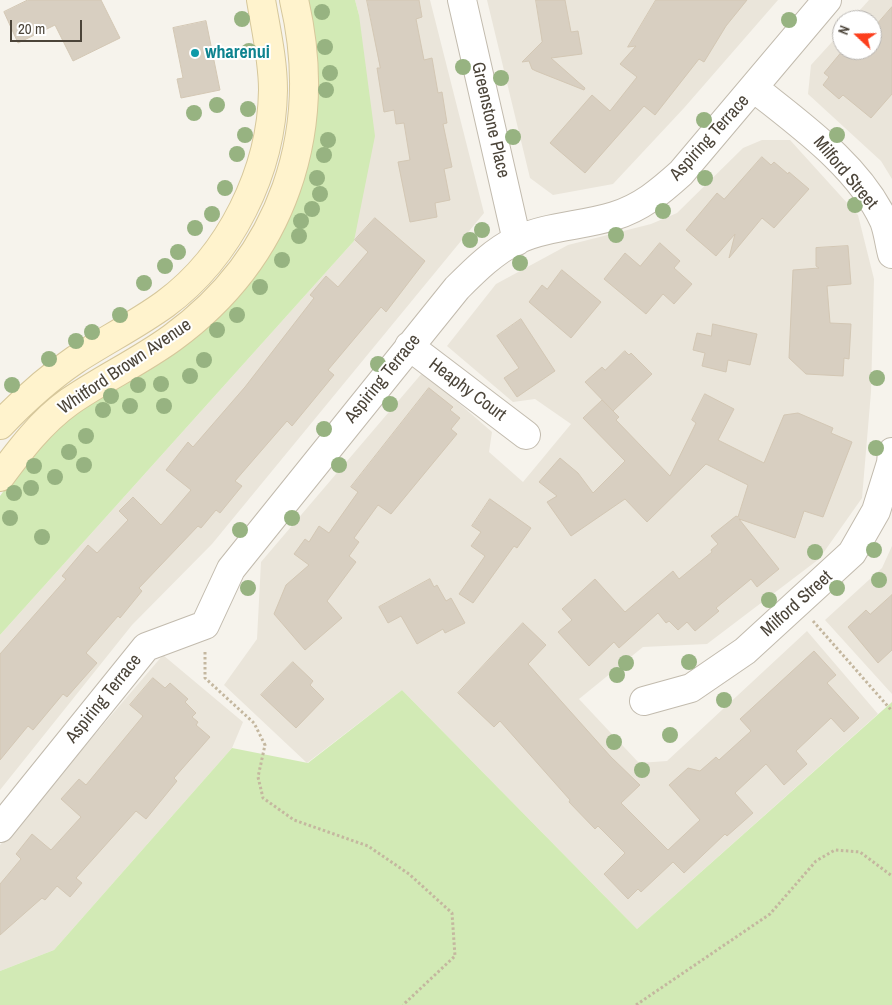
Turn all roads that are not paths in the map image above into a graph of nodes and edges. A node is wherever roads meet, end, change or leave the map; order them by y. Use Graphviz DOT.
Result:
graph roads {
  1 [pos="261,0"];
  2 [pos="294,0"];
  3 [pos="462,0"];
  4 [pos="827,0"];
  5 [pos="754,88"];
  6 [pos="517,241"];
  7 [pos="892,254"];
  8 [pos="409,346"];
  9 [pos="0,425"];
  10 [pos="526,434"];
  11 [pos="892,452"];
  12 [pos="0,477"];
  13 [pos="644,701"];
  14 [pos="0,828"];
  1 -- 9 [label="main road, Whitford Brown Avenue"];
  2 -- 12 [label="main road, Whitford Brown Avenue"];
  3 -- 6 [label="street, Greenstone Place"];
  4 -- 5 [label="street, Aspiring Terrace"];
  5 -- 6 [label="street, Aspiring Terrace"];
  5 -- 7 [label="street, Milford Street"];
  6 -- 8 [label="street, Aspiring Terrace"];
  8 -- 10 [label="street, Heaphy Court"];
  8 -- 14 [label="street, Aspiring Terrace"];
  11 -- 13 [label="street, Milford Street"];
}
